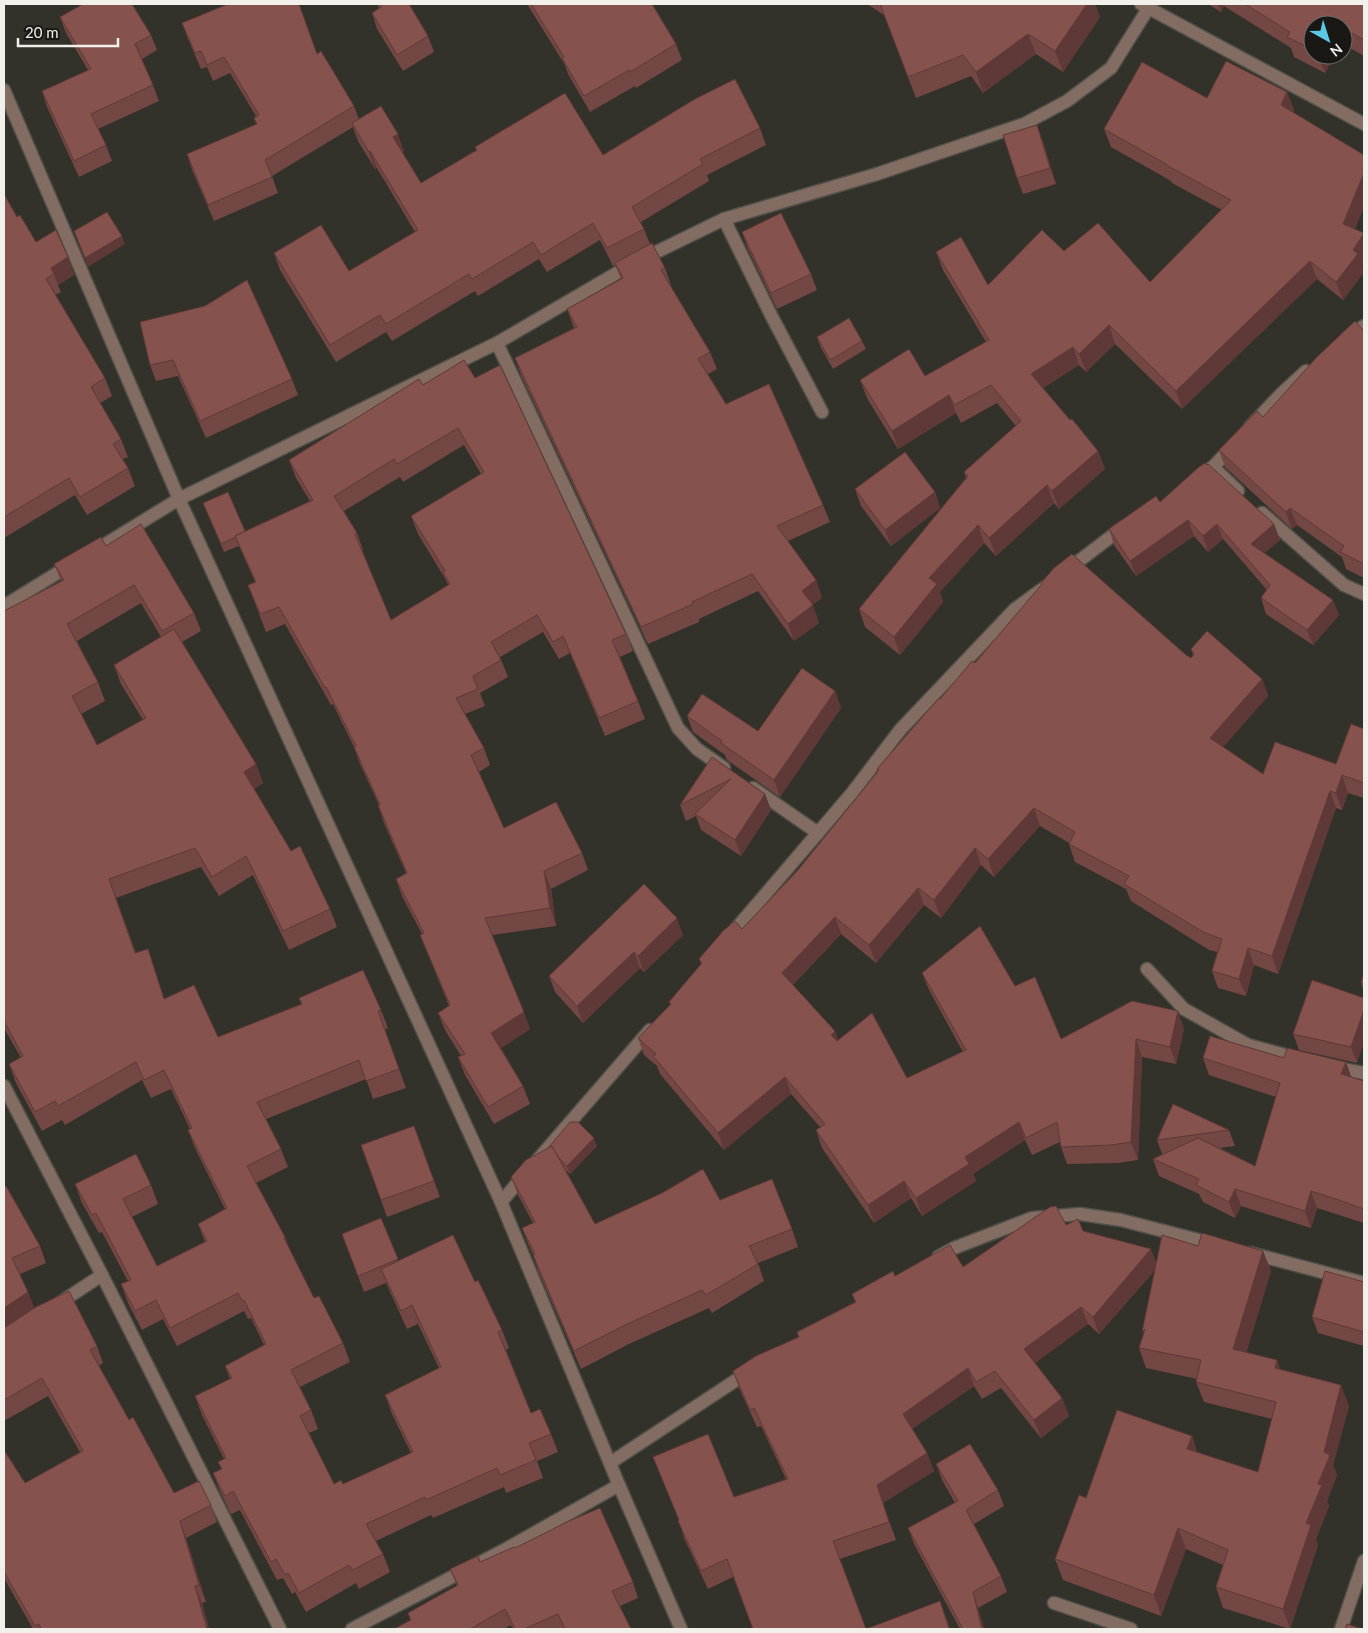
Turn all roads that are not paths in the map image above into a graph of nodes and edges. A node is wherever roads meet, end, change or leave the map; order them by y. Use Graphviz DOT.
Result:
graph roads {
  1 [pos="1147,5"];
  2 [pos="4,90"];
  3 [pos="1364,124"];
  4 [pos="724,220"];
  5 [pos="1364,326"];
  6 [pos="497,343"];
  7 [pos="1334,348"];
  8 [pos="1319,360"];
  9 [pos="822,412"];
  10 [pos="1212,467"];
  11 [pos="1189,483"];
  12 [pos="179,499"];
  13 [pos="1134,520"];
  14 [pos="1364,594"];
  15 [pos="4,606"];
  16 [pos="818,833"];
  17 [pos="721,946"];
  18 [pos="1147,969"];
  19 [pos="657,1021"];
  20 [pos="1364,1073"];
  21 [pos="4,1086"];
  22 [pos="502,1202"];
  23 [pos="928,1262"];
  24 [pos="102,1274"];
  25 [pos="1364,1282"];
  26 [pos="49,1310"];
  27 [pos="759,1365"];
  28 [pos="610,1463"];
  29 [pos="618,1485"];
  30 [pos="1364,1561"];
  31 [pos="1054,1604"];
  32 [pos="280,1629"];
  33 [pos="352,1629"];
  34 [pos="681,1629"];
  35 [pos="1131,1629"];
  36 [pos="1341,1629"];
  1 -- 3 [label="street"];
  1 -- 4 [label="street"];
  2 -- 12 [label="street"];
  4 -- 6 [label="street"];
  4 -- 9 [label="street"];
  5 -- 7 [label="street"];
  6 -- 12 [label="street"];
  6 -- 16 [label="street"];
  8 -- 10 [label="street"];
  10 -- 11 [label="street"];
  10 -- 14 [label="street"];
  12 -- 15 [label="street"];
  12 -- 22 [label="street"];
  13 -- 16 [label="street"];
  16 -- 17 [label="street"];
  18 -- 20 [label="street"];
  19 -- 22 [label="street"];
  21 -- 24 [label="street"];
  22 -- 28 [label="street"];
  23 -- 25 [label="street"];
  24 -- 26 [label="street"];
  24 -- 32 [label="street"];
  27 -- 28 [label="street"];
  28 -- 29 [label="street"];
  29 -- 33 [label="street"];
  29 -- 34 [label="street"];
  30 -- 36 [label="street"];
  31 -- 35 [label="street"];
}
